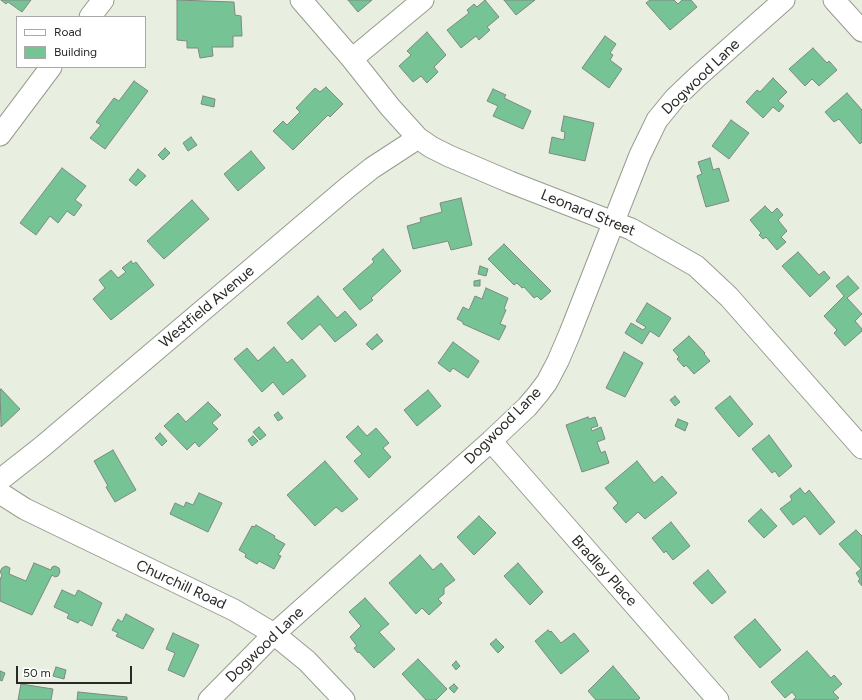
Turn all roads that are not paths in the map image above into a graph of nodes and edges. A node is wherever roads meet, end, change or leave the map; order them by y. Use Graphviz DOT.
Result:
graph roads {
  1 [pos="103,0"];
  2 [pos="301,0"];
  3 [pos="423,0"];
  4 [pos="784,0"];
  5 [pos="834,0"];
  6 [pos="91,16"];
  7 [pos="862,31"];
  8 [pos="352,59"];
  9 [pos="50,68"];
  10 [pos="0,135"];
  11 [pos="418,138"];
  12 [pos="614,222"];
  13 [pos="491,441"];
  14 [pos="862,448"];
  15 [pos="0,480"];
  16 [pos="0,493"];
  17 [pos="274,634"];
  18 [pos="209,700"];
  19 [pos="344,700"];
  20 [pos="718,700"];
  1 -- 6 [label="street"];
  2 -- 8 [label="street, Leonard Street"];
  3 -- 8 [label="street"];
  4 -- 12 [label="street, Dogwood Lane"];
  5 -- 7 [label="street"];
  8 -- 11 [label="street, Leonard Street"];
  9 -- 10 [label="street"];
  11 -- 12 [label="street, Leonard Street"];
  11 -- 15 [label="street, Westfield Avenue"];
  12 -- 13 [label="street, Dogwood Lane"];
  12 -- 14 [label="street, Leonard Street"];
  13 -- 17 [label="street, Dogwood Lane"];
  13 -- 20 [label="street, Bradley Place"];
  16 -- 17 [label="street, Churchill Road"];
  17 -- 18 [label="street, Dogwood Lane"];
  17 -- 19 [label="street, Churchill Road"];
}
